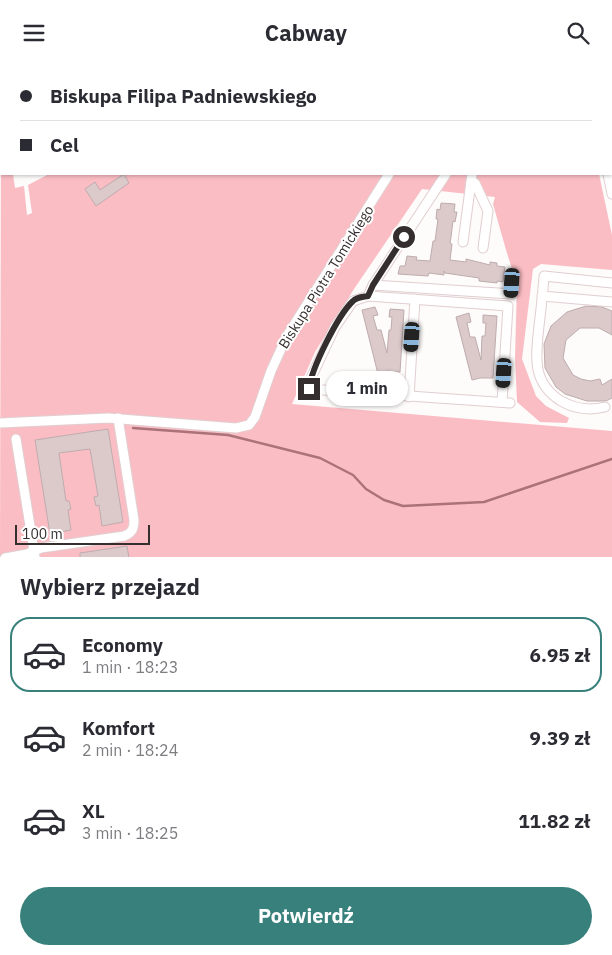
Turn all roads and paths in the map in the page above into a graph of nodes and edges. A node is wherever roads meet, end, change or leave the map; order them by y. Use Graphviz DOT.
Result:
graph roads {
  1 [pos="388,175"];
  2 [pos="445,175"];
  3 [pos="608,175"];
  4 [pos="472,178"];
  5 [pos="612,194"];
  6 [pos="463,243"];
  7 [pos="483,248"];
  8 [pos="512,283"];
  9 [pos="612,283"];
  10 [pos="373,285"];
  11 [pos="368,296"];
  12 [pos="542,296"];
  13 [pos="415,299"];
  14 [pos="612,302"];
  15 [pos="408,397"];
  16 [pos="605,407"];
  17 [pos="118,419"];
  18 [pos="0,423"];
  19 [pos="16,439"];
  20 [pos="34,554"];
  21 [pos="5,557"];
  1 -- 17 [label="street, Biskupa Piotra Tomickiego"];
  2 -- 10 [label="street"];
  3 -- 5 [label="street"];
  4 -- 6 [label="street"];
  4 -- 7 [label="street"];
  8 -- 10 [label="street"];
  9 -- 12 [label="street"];
  10 -- 11 [label="street"];
  11 -- 13 [label="street"];
  11 -- 15 [label="street"];
  12 -- 14 [label="street"];
  12 -- 16 [label="street"];
  13 -- 15 [label="street"];
  13 -- 15 [label="street"];
  17 -- 18 [label="street, Biskupa Piotra Tomickiego"];
  17 -- 20 [label="street"];
  19 -- 20 [label="street"];
  20 -- 21 [label="street"];
}
